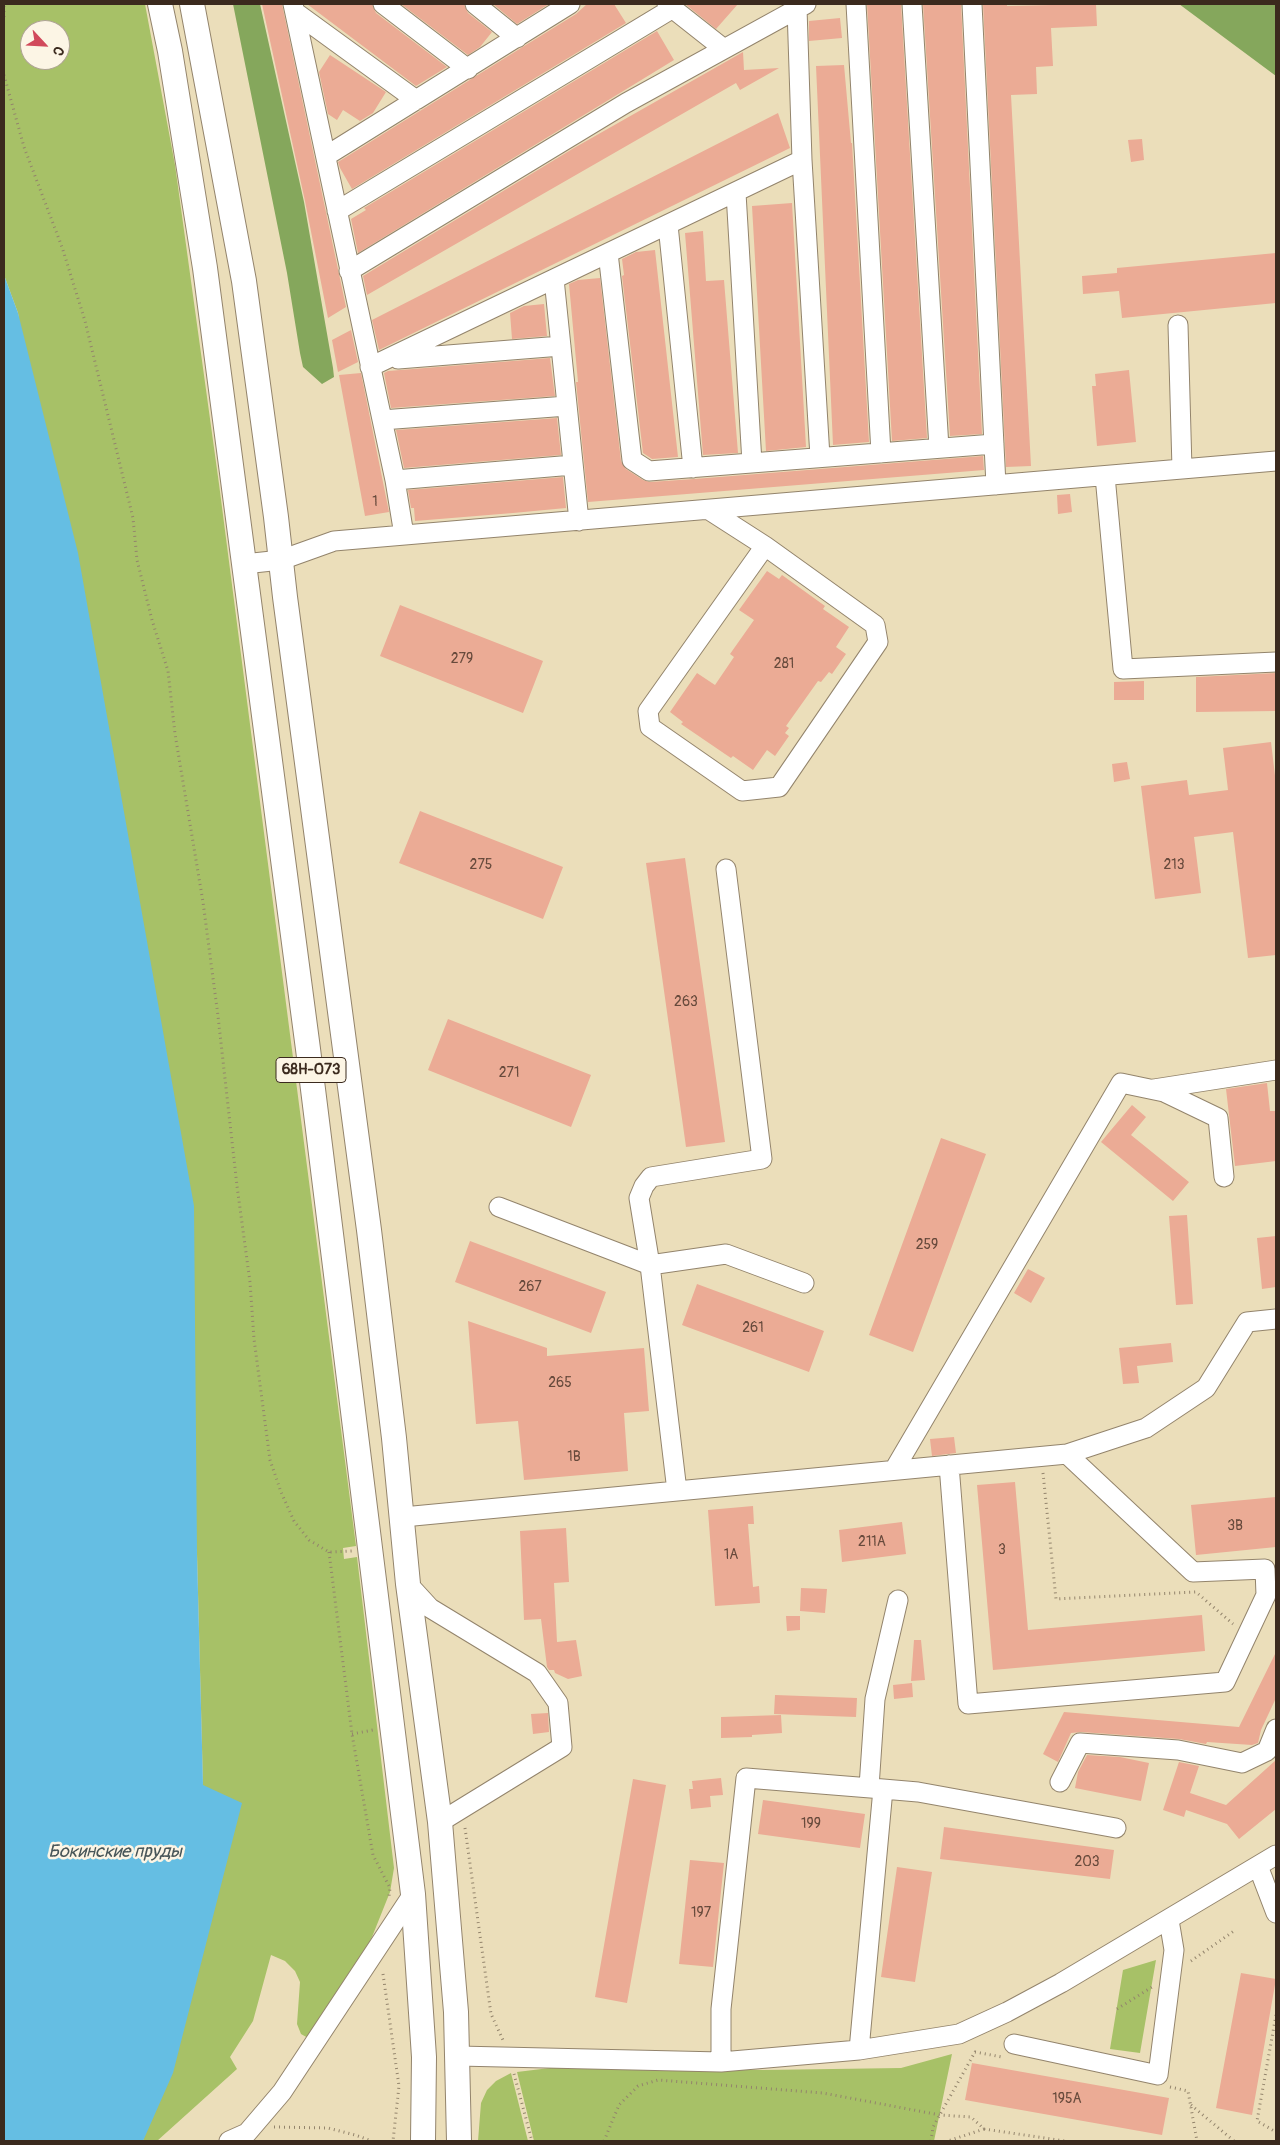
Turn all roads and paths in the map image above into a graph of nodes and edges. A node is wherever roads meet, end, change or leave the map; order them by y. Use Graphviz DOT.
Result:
graph roads {
  1 [pos="4,4"];
  2 [pos="160,4"];
  3 [pos="192,4"];
  4 [pos="383,4"];
  5 [pos="475,4"];
  6 [pos="569,4"];
  7 [pos="856,4"];
  8 [pos="912,4"];
  9 [pos="972,4"];
  10 [pos="670,6"];
  11 [pos="801,6"];
  12 [pos="294,8"];
  13 [pos="4,17"];
  14 [pos="517,38"];
  15 [pos="724,49"];
  16 [pos="468,69"];
  17 [pos="4,75"];
  18 [pos="416,100"];
  19 [pos="326,156"];
  20 [pos="802,160"];
  21 [pos="736,193"];
  22 [pos="337,211"];
  23 [pos="668,225"];
  24 [pos="608,253"];
  25 [pos="349,271"];
  26 [pos="554,279"];
  27 [pos="1178,325"];
  28 [pos="561,346"];
  29 [pos="378,363"];
  30 [pos="567,406"];
  31 [pos="382,420"];
  32 [pos="994,444"];
  33 [pos="939,448"];
  34 [pos="881,453"];
  35 [pos="820,458"];
  36 [pos="1276,461"];
  37 [pos="752,463"];
  38 [pos="573,465"];
  39 [pos="693,468"];
  40 [pos="1182,469"];
  41 [pos="1105,476"];
  42 [pos="395,480"];
  43 [pos="996,486"];
  44 [pos="709,510"];
  45 [pos="579,521"];
  46 [pos="404,535"];
  47 [pos="765,546"];
  48 [pos="281,560"];
  49 [pos="244,564"];
  50 [pos="1276,662"];
  51 [pos="726,869"];
  52 [pos="1276,1070"];
  53 [pos="1150,1089"];
  54 [pos="1224,1177"];
  55 [pos="499,1207"];
  56 [pos="650,1264"];
  57 [pos="804,1283"];
  58 [pos="1276,1319"];
  59 [pos="1067,1454"];
  60 [pos="1042,1456"];
  61 [pos="949,1465"];
  62 [pos="894,1470"];
  63 [pos="677,1491"];
  64 [pos="402,1517"];
  65 [pos="370,1551"];
  66 [pos="329,1552"];
  67 [pos="408,1584"];
  68 [pos="898,1600"];
  69 [pos="1247,1636"];
  70 [pos="1276,1729"];
  71 [pos="352,1734"];
  72 [pos="1060,1782"];
  73 [pos="876,1788"];
  74 [pos="462,1810"];
  75 [pos="440,1822"];
  76 [pos="1116,1828"];
  77 [pos="1276,1856"];
  78 [pos="1258,1866"];
  79 [pos="413,1894"];
  80 [pos="1276,1913"];
  81 [pos="1169,1920"];
  82 [pos="1276,2015"];
  83 [pos="859,2050"];
  84 [pos="1013,2051"];
  85 [pos="458,2056"];
  86 [pos="510,2057"];
  87 [pos="721,2062"];
  88 [pos="1169,2087"];
  89 [pos="1190,2105"];
  90 [pos="940,2115"];
  91 [pos="984,2130"];
  92 [pos="1276,2132"];
  93 [pos="247,2133"];
  94 [pos="229,2141"];
  95 [pos="372,2141"];
  96 [pos="423,2141"];
  97 [pos="459,2141"];
  98 [pos="532,2141"];
  99 [pos="604,2141"];
  100 [pos="931,2141"];
  101 [pos="948,2141"];
  102 [pos="1065,2141"];
  103 [pos="1197,2141"];
  104 [pos="1234,2141"];
  1 -- 13 [label="path"];
  2 -- 49 [label="main road, 68Н-073"];
  3 -- 48 [label="main road, 68Н-073"];
  4 -- 16 [label="lane"];
  5 -- 14 [label="lane"];
  6 -- 14 [label="lane"];
  7 -- 34 [label="lane"];
  8 -- 33 [label="lane"];
  9 -- 32 [label="lane"];
  10 -- 15 [label="lane"];
  10 -- 22 [label="lane"];
  11 -- 15 [label="lane"];
  11 -- 20 [label="lane"];
  12 -- 18 [label="lane"];
  12 -- 19 [label="lane"];
  14 -- 16 [label="lane"];
  15 -- 25 [label="lane"];
  16 -- 18 [label="lane"];
  17 -- 66 [label="path"];
  18 -- 19 [label="lane"];
  19 -- 22 [label="lane"];
  20 -- 21 [label="lane"];
  20 -- 35 [label="lane"];
  21 -- 23 [label="lane"];
  21 -- 37 [label="lane"];
  22 -- 25 [label="lane"];
  23 -- 24 [label="lane"];
  23 -- 39 [label="lane"];
  24 -- 26 [label="lane"];
  24 -- 39 [label="lane"];
  25 -- 29 [label="lane"];
  26 -- 28 [label="lane"];
  26 -- 29 [label="lane"];
  27 -- 40 [label="lane"];
  28 -- 29 [label="lane"];
  28 -- 30 [label="lane"];
  29 -- 31 [label="lane"];
  30 -- 31 [label="lane"];
  30 -- 38 [label="lane"];
  31 -- 42 [label="lane"];
  32 -- 33 [label="lane"];
  32 -- 43 [label="lane"];
  33 -- 34 [label="lane"];
  34 -- 35 [label="lane"];
  35 -- 37 [label="lane"];
  36 -- 40 [label="lane"];
  37 -- 39 [label="lane"];
  38 -- 42 [label="lane"];
  38 -- 45 [label="lane"];
  40 -- 41 [label="lane"];
  41 -- 43 [label="lane"];
  41 -- 50 [label="lane"];
  42 -- 46 [label="lane"];
  43 -- 44 [label="lane"];
  44 -- 45 [label="lane"];
  44 -- 47 [label="lane"];
  45 -- 46 [label="lane"];
  46 -- 48 [label="lane"];
  47 -- 47 [label="lane"];
  48 -- 49 [label="lane"];
  48 -- 64 [label="main road, 68Н-073"];
  49 -- 65 [label="main road, 68Н-073"];
  51 -- 56 [label="lane"];
  52 -- 53 [label="lane"];
  53 -- 54 [label="lane"];
  53 -- 62 [label="lane"];
  55 -- 56 [label="lane"];
  56 -- 57 [label="lane"];
  56 -- 63 [label="lane"];
  58 -- 59 [label="lane"];
  59 -- 60 [label="lane"];
  59 -- 69 [label="lane"];
  60 -- 61 [label="lane"];
  60 -- 69 [label="path"];
  61 -- 62 [label="lane"];
  61 -- 69 [label="lane"];
  62 -- 63 [label="lane"];
  63 -- 64 [label="lane"];
  64 -- 67 [label="main road, 68Н-073"];
  65 -- 66 [label="path"];
  65 -- 79 [label="main road, 68Н-073"];
  66 -- 71 [label="path"];
  67 -- 74 [label="lane"];
  67 -- 75 [label="main road, 68Н-073"];
  68 -- 73 [label="lane"];
  70 -- 72 [label="lane"];
  73 -- 76 [label="lane"];
  73 -- 83 [label="lane"];
  73 -- 87 [label="lane"];
  74 -- 75 [label="lane"];
  74 -- 86 [label="path"];
  75 -- 85 [label="main road, 68Н-073"];
  77 -- 78 [label="lane"];
  78 -- 80 [label="lane"];
  78 -- 81 [label="lane"];
  79 -- 93 [label="lane"];
  79 -- 96 [label="main road, 68Н-073"];
  81 -- 83 [label="lane"];
  81 -- 84 [label="lane"];
  82 -- 92 [label="path"];
  83 -- 87 [label="lane"];
  84 -- 90 [label="path"];
  85 -- 86 [label="lane"];
  85 -- 97 [label="main road, 68Н-073"];
  86 -- 87 [label="lane"];
  86 -- 98 [label="path"];
  88 -- 89 [label="path"];
  89 -- 103 [label="path"];
  89 -- 104 [label="path"];
  90 -- 91 [label="path"];
  90 -- 99 [label="path"];
  90 -- 100 [label="path"];
  91 -- 101 [label="path"];
  91 -- 102 [label="path"];
  93 -- 94 [label="lane"];
  93 -- 95 [label="path"];
}
